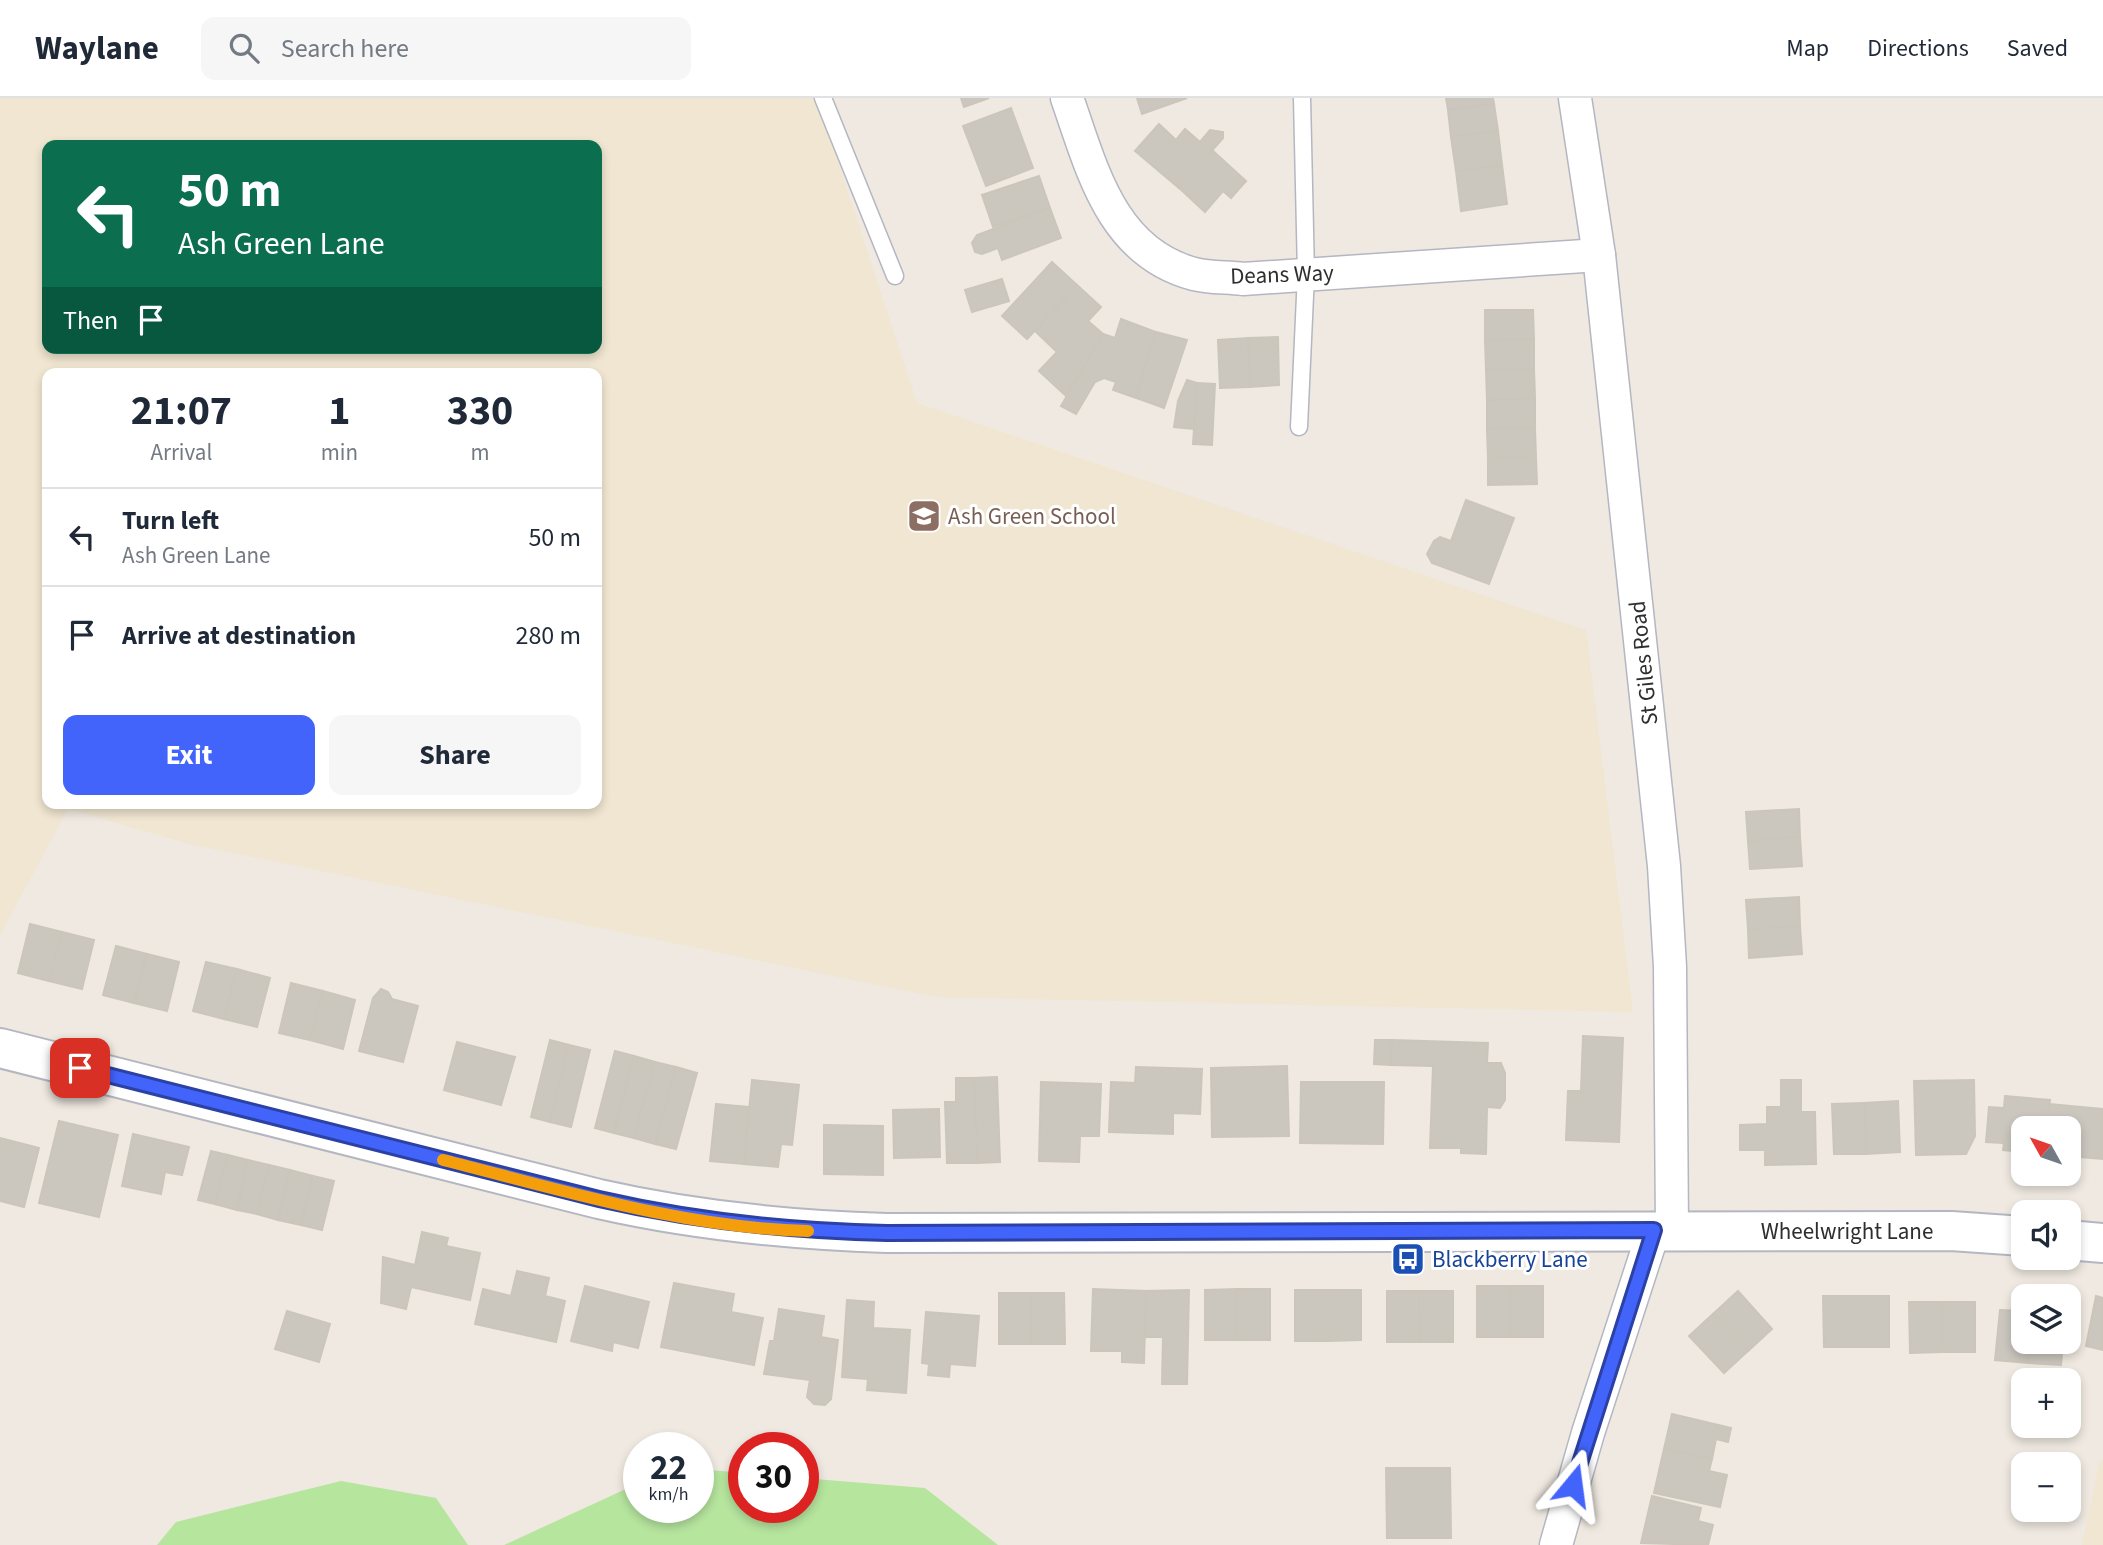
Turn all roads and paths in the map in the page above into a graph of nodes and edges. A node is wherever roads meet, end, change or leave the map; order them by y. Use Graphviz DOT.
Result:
graph roads {
  1 [pos="823,98"];
  2 [pos="1067,98"];
  3 [pos="1302,98"];
  4 [pos="1575,98"];
  5 [pos="1599,255"];
  6 [pos="1306,274"];
  7 [pos="895,276"];
  8 [pos="1299,427"];
  9 [pos="0,1048"];
  10 [pos="1663,1230"];
  11 [pos="2011,1236"];
  12 [pos="2081,1241"];
  13 [pos="2103,1243"];
  14 [pos="1556,1545"];
  1 -- 7 [label="lane"];
  2 -- 6 [label="street, Deans Way"];
  3 -- 6 [label="lane"];
  4 -- 5 [label="street, St Giles Road"];
  5 -- 6 [label="street, Deans Way"];
  5 -- 10 [label="street, St Giles Road"];
  6 -- 8 [label="lane"];
  9 -- 10 [label="street, Wheelwright Lane"];
  10 -- 11 [label="street, Wheelwright Lane"];
  10 -- 14 [label="street"];
  12 -- 13 [label="street"];
}
